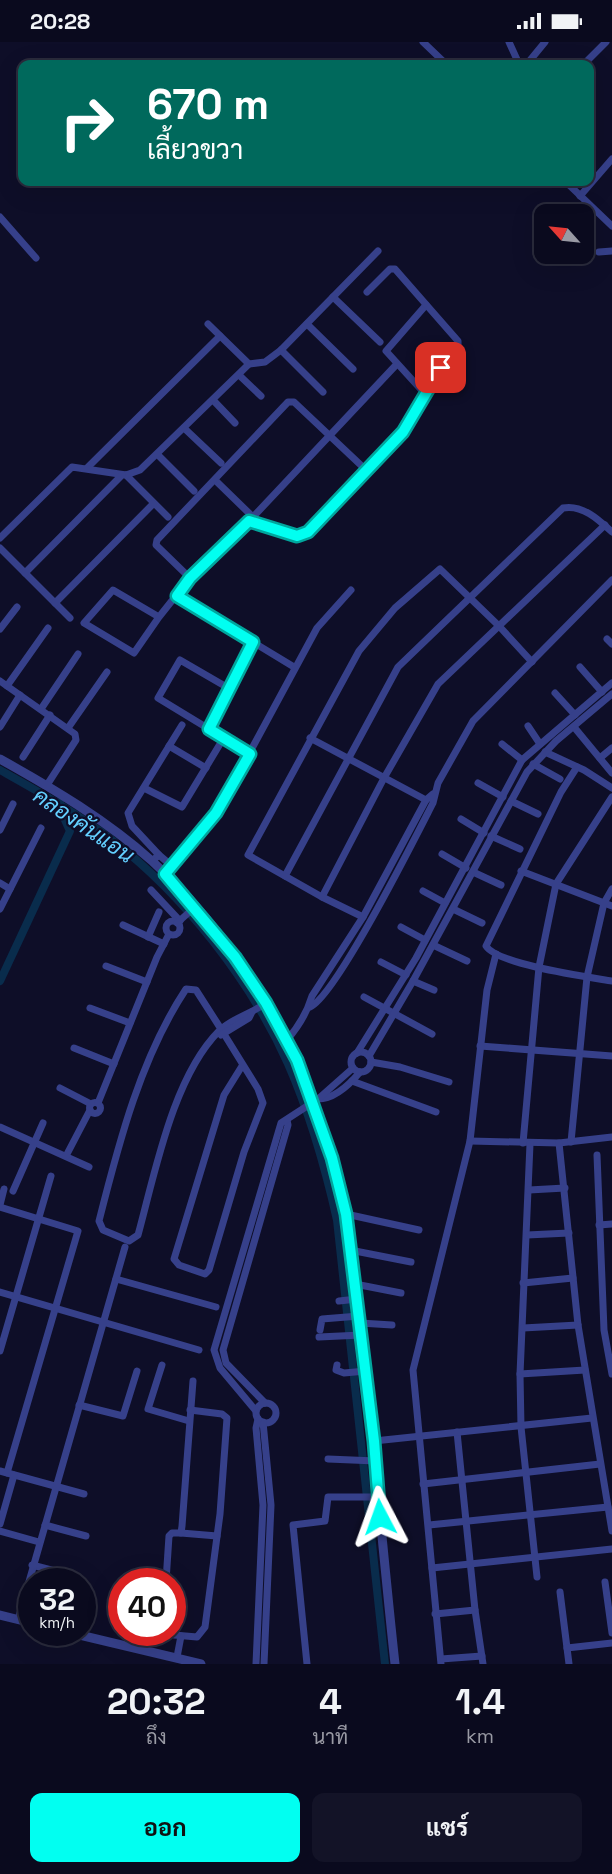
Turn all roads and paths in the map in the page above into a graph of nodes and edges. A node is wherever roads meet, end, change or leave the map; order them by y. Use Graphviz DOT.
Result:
graph roads {
  1 [pos="423,42"];
  2 [pos="510,42"];
  3 [pos="545,42"];
  4 [pos="606,42"];
  5 [pos="442,60"];
  6 [pos="517,60"];
  7 [pos="530,60"];
  8 [pos="588,60"];
  9 [pos="612,159"];
  10 [pos="594,180"];
  11 [pos="570,186"];
  12 [pos="589,186"];
  13 [pos="580,196"];
  14 [pos="0,217"];
  15 [pos="612,226"];
  16 [pos="378,251"];
  17 [pos="612,251"];
  18 [pos="599,252"];
  19 [pos="36,258"];
  20 [pos="367,292"];
  21 [pos="333,297"];
  22 [pos="426,305"];
  23 [pos="208,324"];
  24 [pos="307,324"];
  25 [pos="220,336"];
  26 [pos="380,342"];
  27 [pos="281,350"];
  28 [pos="249,364"];
  29 [pos="396,365"];
  30 [pos="353,369"];
  31 [pos="239,375"];
  32 [pos="324,393"];
  33 [pos="426,395"];
  34 [pos="261,396"];
  35 [pos="213,400"];
  36 [pos="235,423"];
  37 [pos="184,428"];
  38 [pos="329,436"];
  39 [pos="158,455"];
  40 [pos="221,463"];
  41 [pos="87,468"];
  42 [pos="366,471"];
  43 [pos="124,475"];
  44 [pos="215,480"];
  45 [pos="194,491"];
  46 [pos="153,504"];
  47 [pos="168,517"];
  48 [pos="251,519"];
  49 [pos="605,525"];
  50 [pos="612,532"];
  51 [pos="0,538"];
  52 [pos="0,548"];
  53 [pos="25,573"];
  54 [pos="190,578"];
  55 [pos="612,580"];
  56 [pos="351,591"];
  57 [pos="177,596"];
  58 [pos="469,596"];
  59 [pos="55,603"];
  60 [pos="17,608"];
  61 [pos="159,617"];
  62 [pos="70,618"];
  63 [pos="500,626"];
  64 [pos="48,628"];
  65 [pos="0,629"];
  66 [pos="253,642"];
  67 [pos="78,654"];
  68 [pos="531,662"];
  69 [pos="294,667"];
  70 [pos="580,667"];
  71 [pos="107,672"];
  72 [pos="0,681"];
  73 [pos="612,683"];
  74 [pos="7,686"];
  75 [pos="230,689"];
  76 [pos="602,692"];
  77 [pos="555,693"];
  78 [pos="612,694"];
  79 [pos="20,695"];
  80 [pos="41,709"];
  81 [pos="50,715"];
  82 [pos="575,715"];
  83 [pos="182,725"];
  84 [pos="528,726"];
  85 [pos="0,727"];
  86 [pos="574,727"];
  87 [pos="68,728"];
  88 [pos="209,729"];
  89 [pos="310,738"];
  90 [pos="554,738"];
  91 [pos="220,744"];
  92 [pos="502,744"];
  93 [pos="540,744"];
  94 [pos="169,746"];
  95 [pos="612,748"];
  96 [pos="545,752"];
  97 [pos="250,754"];
  98 [pos="23,757"];
  99 [pos="347,758"];
  100 [pos="600,758"];
  101 [pos="0,759"];
  102 [pos="522,760"];
  103 [pos="532,764"];
  104 [pos="577,767"];
  105 [pos="206,768"];
  106 [pos="612,773"];
  107 [pos="384,778"];
  108 [pos="560,779"];
  109 [pos="478,783"];
  110 [pos="46,785"];
  111 [pos="144,788"];
  112 [pos="612,788"];
  113 [pos="434,794"];
  114 [pos="503,797"];
  115 [pos="612,797"];
  116 [pos="426,800"];
  117 [pos="512,801"];
  118 [pos="13,804"];
  119 [pos="538,814"];
  120 [pos="461,819"];
  121 [pos="41,828"];
  122 [pos="0,830"];
  123 [pos="488,835"];
  124 [pos="520,849"];
  125 [pos="442,854"];
  126 [pos="156,858"];
  127 [pos="172,866"];
  128 [pos="469,870"];
  129 [pos="394,871"];
  130 [pos="521,871"];
  131 [pos="165,874"];
  132 [pos="285,876"];
  133 [pos="0,883"];
  134 [pos="556,884"];
  135 [pos="460,885"];
  136 [pos="501,885"];
  137 [pos="612,889"];
  138 [pos="10,890"];
  139 [pos="151,890"];
  140 [pos="423,891"];
  141 [pos="322,897"];
  142 [pos="446,903"];
  143 [pos="604,903"];
  144 [pos="612,906"];
  145 [pos="194,907"];
  146 [pos="0,909"];
  147 [pos="453,909"];
  148 [pos="159,912"];
  149 [pos="363,917"];
  150 [pos="180,921"];
  151 [pos="482,923"];
  152 [pos="123,925"];
  153 [pos="400,927"];
  154 [pos="148,937"];
  155 [pos="425,940"];
  156 [pos="164,944"];
  157 [pos="346,945"];
  158 [pos="433,945"];
  159 [pos="354,949"];
  160 [pos="496,954"];
  161 [pos="420,960"];
  162 [pos="467,961"];
  163 [pos="381,962"];
  164 [pos="106,966"];
  165 [pos="539,967"];
  166 [pos="406,975"];
  167 [pos="587,977"];
  168 [pos="413,981"];
  169 [pos="612,981"];
  170 [pos="147,982"];
  171 [pos="434,990"];
  172 [pos="364,997"];
  173 [pos="263,1005"];
  174 [pos="310,1007"];
  175 [pos="90,1008"];
  176 [pos="386,1010"];
  177 [pos="394,1014"];
  178 [pos="130,1023"];
  179 [pos="220,1032"];
  180 [pos="432,1034"];
  181 [pos="287,1040"];
  182 [pos="480,1046"];
  183 [pos="74,1048"];
  184 [pos="530,1051"];
  185 [pos="357,1053"];
  186 [pos="581,1053"];
  187 [pos="612,1056"];
  188 [pos="370,1059"];
  189 [pos="114,1064"];
  190 [pos="242,1066"];
  191 [pos="356,1070"];
  192 [pos="352,1081"];
  193 [pos="449,1082"];
  194 [pos="60,1088"];
  195 [pos="314,1102"];
  196 [pos="93,1106"];
  197 [pos="436,1112"];
  198 [pos="287,1120"];
  199 [pos="43,1123"];
  200 [pos="0,1127"];
  201 [pos="612,1137"];
  202 [pos="470,1141"];
  203 [pos="35,1142"];
  204 [pos="571,1142"];
  205 [pos="526,1143"];
  206 [pos="559,1143"];
  207 [pos="597,1155"];
  208 [pos="66,1156"];
  209 [pos="89,1167"];
  210 [pos="51,1176"];
  211 [pos="565,1188"];
  212 [pos="4,1189"];
  213 [pos="529,1190"];
  214 [pos="13,1191"];
  215 [pos="0,1206"];
  216 [pos="346,1214"];
  217 [pos="39,1217"];
  218 [pos="612,1224"];
  219 [pos="598,1225"];
  220 [pos="419,1230"];
  221 [pos="569,1233"];
  222 [pos="527,1235"];
  223 [pos="125,1247"];
  224 [pos="350,1250"];
  225 [pos="411,1262"];
  226 [pos="573,1278"];
  227 [pos="116,1279"];
  228 [pos="523,1283"];
  229 [pos="355,1284"];
  230 [pos="0,1292"];
  231 [pos="401,1293"];
  232 [pos="16,1296"];
  233 [pos="354,1300"];
  234 [pos="339,1301"];
  235 [pos="216,1307"];
  236 [pos="55,1308"];
  237 [pos="357,1319"];
  238 [pos="104,1322"];
  239 [pos="578,1324"];
  240 [pos="392,1325"];
  241 [pos="523,1328"];
  242 [pos="357,1335"];
  243 [pos="199,1350"];
  244 [pos="0,1351"];
  245 [pos="162,1365"];
  246 [pos="337,1365"];
  247 [pos="585,1370"];
  248 [pos="137,1371"];
  249 [pos="362,1371"];
  250 [pos="520,1374"];
  251 [pos="612,1374"];
  252 [pos="193,1381"];
  253 [pos="265,1403"];
  254 [pos="79,1405"];
  255 [pos="190,1410"];
  256 [pos="259,1417"];
  257 [pos="592,1418"];
  258 [pos="189,1421"];
  259 [pos="521,1427"];
  260 [pos="457,1432"];
  261 [pos="419,1434"];
  262 [pos="374,1441"];
  263 [pos="328,1459"];
  264 [pos="373,1461"];
  265 [pos="600,1464"];
  266 [pos="7,1473"];
  267 [pos="525,1473"];
  268 [pos="463,1480"];
  269 [pos="423,1484"];
  270 [pos="58,1486"];
  271 [pos="84,1494"];
  272 [pos="375,1496"];
  273 [pos="608,1507"];
  274 [pos="530,1515"];
  275 [pos="468,1520"];
  276 [pos="0,1524"];
  277 [pos="45,1525"];
  278 [pos="429,1525"];
  279 [pos="0,1531"];
  280 [pos="612,1531"];
  281 [pos="181,1533"];
  282 [pos="86,1536"];
  283 [pos="217,1536"];
  284 [pos="39,1542"];
  285 [pos="612,1549"];
  286 [pos="533,1558"];
  287 [pos="472,1564"];
  288 [pos="32,1565"];
  289 [pos="31,1568"];
  290 [pos="44,1568"];
  291 [pos="167,1568"];
  292 [pos="432,1568"];
  293 [pos="537,1577"];
  294 [pos="265,1579"];
  295 [pos="605,1582"];
  296 [pos="560,1592"];
  297 [pos="475,1610"];
  298 [pos="435,1614"];
  299 [pos="0,1615"];
  300 [pos="18,1620"];
  301 [pos="612,1633"];
  302 [pos="186,1636"];
  303 [pos="96,1639"];
  304 [pos="612,1642"];
  305 [pos="179,1646"];
  306 [pos="567,1648"];
  307 [pos="177,1657"];
  308 [pos="482,1660"];
  309 [pos="441,1661"];
  310 [pos="201,1664"];
  311 [pos="256,1664"];
  312 [pos="264,1664"];
  313 [pos="307,1664"];
  314 [pos="394,1664"];
  315 [pos="569,1664"];
  1 -- 5 [label="street"];
  2 -- 6 [label="street"];
  3 -- 7 [label="street"];
  4 -- 8 [label="street"];
  9 -- 10 [label="street"];
  11 -- 13 [label="street"];
  12 -- 13 [label="street"];
  13 -- 15 [label="street"];
  14 -- 19 [label="street"];
  16 -- 21 [label="street"];
  17 -- 18 [label="street"];
  20 -- 22 [label="street"];
  21 -- 24 [label="street"];
  21 -- 26 [label="street"];
  22 -- 29 [label="street"];
  22 -- 33 [label="street"];
  23 -- 25 [label="street"];
  24 -- 27 [label="street"];
  24 -- 30 [label="street"];
  25 -- 28 [label="street"];
  25 -- 41 [label="street"];
  27 -- 28 [label="street"];
  27 -- 32 [label="street"];
  28 -- 31 [label="street"];
  29 -- 33 [label="street"];
  29 -- 38 [label="street"];
  31 -- 34 [label="street"];
  31 -- 35 [label="street"];
  33 -- 42 [label="street"];
  35 -- 36 [label="street"];
  35 -- 37 [label="street"];
  37 -- 39 [label="street"];
  37 -- 40 [label="street"];
  38 -- 42 [label="street"];
  38 -- 44 [label="street"];
  38 -- 48 [label="street"];
  39 -- 43 [label="street"];
  39 -- 45 [label="street"];
  41 -- 43 [label="street"];
  41 -- 51 [label="street"];
  42 -- 48 [label="street"];
  43 -- 46 [label="street"];
  43 -- 53 [label="street"];
  44 -- 48 [label="street"];
  44 -- 54 [label="street"];
  46 -- 47 [label="street"];
  46 -- 59 [label="street"];
  48 -- 54 [label="street"];
  49 -- 50 [label="street"];
  49 -- 58 [label="street"];
  49 -- 63 [label="street"];
  52 -- 53 [label="street"];
  53 -- 59 [label="street"];
  54 -- 57 [label="street"];
  55 -- 68 [label="street"];
  56 -- 69 [label="street"];
  57 -- 61 [label="street"];
  57 -- 66 [label="street"];
  58 -- 63 [label="street"];
  58 -- 89 [label="street"];
  58 -- 99 [label="street"];
  59 -- 62 [label="street"];
  60 -- 65 [label="street"];
  61 -- 61 [label="street"];
  63 -- 68 [label="street"];
  63 -- 107 [label="street"];
  64 -- 74 [label="street"];
  66 -- 69 [label="street"];
  66 -- 75 [label="street"];
  67 -- 80 [label="street"];
  68 -- 113 [label="street"];
  69 -- 97 [label="street"];
  70 -- 76 [label="street"];
  71 -- 87 [label="street"];
  72 -- 74 [label="street"];
  73 -- 76 [label="street"];
  74 -- 79 [label="street"];
  75 -- 88 [label="street"];
  75 -- 88 [label="street"];
  76 -- 82 [label="street"];
  77 -- 82 [label="street"];
  78 -- 86 [label="street"];
  79 -- 80 [label="street"];
  79 -- 85 [label="street"];
  80 -- 81 [label="street"];
  81 -- 87 [label="street"];
  81 -- 98 [label="street"];
  82 -- 90 [label="street"];
  83 -- 94 [label="street"];
  84 -- 93 [label="street"];
  86 -- 90 [label="street"];
  86 -- 100 [label="street"];
  87 -- 110 [label="street"];
  88 -- 97 [label="street"];
  89 -- 99 [label="street"];
  89 -- 132 [label="street"];
  90 -- 93 [label="street"];
  90 -- 96 [label="street"];
  91 -- 105 [label="street"];
  92 -- 102 [label="street"];
  93 -- 102 [label="street"];
  94 -- 105 [label="street"];
  94 -- 111 [label="street"];
  95 -- 100 [label="street"];
  96 -- 103 [label="street"];
  96 -- 104 [label="street"];
  97 -- 127 [label="street"];
  99 -- 107 [label="street"];
  99 -- 132 [label="street"];
  100 -- 106 [label="street"];
  101 -- 110 [label="street"];
  102 -- 114 [label="street"];
  103 -- 108 [label="street"];
  103 -- 117 [label="street"];
  104 -- 112 [label="street"];
  104 -- 130 [label="street"];
  105 -- 111 [label="street"];
  107 -- 116 [label="street"];
  107 -- 141 [label="street"];
  109 -- 114 [label="street"];
  110 -- 126 [label="street"];
  111 -- 126 [label="street"];
  113 -- 116 [label="street"];
  113 -- 129 [label="street"];
  114 -- 123 [label="street"];
  115 -- 134 [label="street"];
  116 -- 129 [label="street"];
  117 -- 119 [label="street"];
  117 -- 123 [label="street"];
  118 -- 122 [label="street"];
  120 -- 123 [label="street"];
  121 -- 138 [label="street"];
  123 -- 124 [label="street"];
  123 -- 128 [label="street"];
  125 -- 128 [label="street"];
  126 -- 127 [label="street"];
  126 -- 131 [label="street"];
  127 -- 131 [label="street"];
  128 -- 135 [label="street"];
  128 -- 136 [label="street"];
  129 -- 149 [label="street"];
  129 -- 159 [label="street"];
  130 -- 134 [label="street"];
  130 -- 160 [label="street"];
  131 -- 145 [label="street"];
  132 -- 141 [label="street"];
  133 -- 138 [label="street"];
  134 -- 143 [label="street"];
  134 -- 165 [label="street"];
  135 -- 142 [label="street"];
  135 -- 147 [label="street"];
  137 -- 143 [label="street"];
  138 -- 146 [label="street"];
  139 -- 150 [label="street"];
  140 -- 142 [label="street"];
  141 -- 149 [label="street"];
  142 -- 155 [label="street"];
  143 -- 144 [label="street"];
  143 -- 167 [label="street"];
  145 -- 150 [label="street"];
  145 -- 173 [label="street"];
  147 -- 151 [label="street"];
  147 -- 158 [label="street"];
  148 -- 154 [label="street"];
  149 -- 157 [label="street"];
  150 -- 156 [label="street"];
  152 -- 154 [label="street"];
  153 -- 155 [label="street"];
  154 -- 156 [label="street"];
  155 -- 161 [label="street"];
  156 -- 170 [label="street"];
  157 -- 159 [label="street"];
  157 -- 174 [label="street"];
  158 -- 161 [label="street"];
  158 -- 162 [label="street"];
  159 -- 174 [label="street"];
  160 -- 165 [label="street"];
  160 -- 182 [label="street"];
  161 -- 166 [label="street"];
  161 -- 168 [label="street"];
  163 -- 166 [label="street"];
  164 -- 170 [label="street"];
  165 -- 167 [label="street"];
  165 -- 184 [label="street"];
  166 -- 176 [label="street"];
  167 -- 169 [label="street"];
  167 -- 186 [label="street"];
  168 -- 171 [label="street"];
  168 -- 177 [label="street"];
  170 -- 178 [label="street"];
  172 -- 176 [label="street"];
  173 -- 179 [label="street"];
  173 -- 181 [label="street"];
  174 -- 181 [label="street"];
  175 -- 178 [label="street"];
  176 -- 177 [label="street"];
  176 -- 185 [label="street"];
  177 -- 180 [label="street"];
  177 -- 188 [label="street"];
  178 -- 189 [label="street"];
  179 -- 179 [label="street"];
  179 -- 190 [label="street"];
  181 -- 195 [label="street"];
  182 -- 184 [label="street"];
  182 -- 202 [label="street"];
  183 -- 189 [label="street"];
  184 -- 186 [label="street"];
  184 -- 205 [label="street"];
  185 -- 188 [label="street"];
  185 -- 191 [label="street"];
  186 -- 187 [label="street"];
  186 -- 204 [label="street"];
  188 -- 191 [label="street"];
  188 -- 193 [label="street"];
  189 -- 196 [label="street"];
  190 -- 190 [label="street"];
  191 -- 192 [label="street"];
  191 -- 195 [label="street"];
  192 -- 195 [label="street"];
  192 -- 197 [label="street"];
  194 -- 196 [label="street"];
  195 -- 198 [label="street"];
  195 -- 216 [label="street"];
  196 -- 208 [label="street"];
  198 -- 253 [label="street"];
  198 -- 256 [label="street"];
  199 -- 203 [label="street"];
  200 -- 203 [label="street"];
  201 -- 204 [label="street"];
  202 -- 205 [label="street"];
  202 -- 261 [label="street"];
  203 -- 208 [label="street"];
  203 -- 214 [label="street"];
  204 -- 206 [label="street"];
  205 -- 206 [label="street"];
  205 -- 213 [label="street"];
  206 -- 211 [label="street"];
  207 -- 219 [label="street"];
  208 -- 209 [label="street"];
  210 -- 217 [label="street"];
  211 -- 213 [label="street"];
  211 -- 221 [label="street"];
  212 -- 215 [label="street"];
  213 -- 222 [label="street"];
  215 -- 217 [label="street"];
  216 -- 220 [label="street"];
  216 -- 224 [label="street"];
  217 -- 232 [label="street"];
  217 -- 236 [label="street"];
  218 -- 219 [label="street"];
  219 -- 251 [label="street"];
  221 -- 222 [label="street"];
  221 -- 226 [label="street"];
  222 -- 228 [label="street"];
  223 -- 227 [label="street"];
  224 -- 225 [label="street"];
  224 -- 229 [label="street"];
  226 -- 228 [label="street"];
  226 -- 239 [label="street"];
  227 -- 235 [label="street"];
  227 -- 238 [label="street"];
  228 -- 241 [label="street"];
  229 -- 231 [label="street"];
  229 -- 233 [label="street"];
  230 -- 232 [label="street"];
  232 -- 236 [label="street"];
  232 -- 244 [label="street"];
  233 -- 234 [label="street"];
  233 -- 237 [label="street"];
  236 -- 238 [label="street"];
  236 -- 266 [label="street"];
  237 -- 240 [label="street"];
  237 -- 242 [label="street"];
  237 -- 242 [label="street"];
  238 -- 243 [label="street"];
  238 -- 254 [label="street"];
  239 -- 241 [label="street"];
  239 -- 247 [label="street"];
  241 -- 250 [label="street"];
  242 -- 249 [label="street"];
  245 -- 258 [label="street"];
  246 -- 249 [label="street"];
  247 -- 250 [label="street"];
  247 -- 257 [label="street"];
  248 -- 254 [label="street"];
  249 -- 262 [label="street"];
  250 -- 259 [label="street"];
  252 -- 255 [label="street"];
  253 -- 256 [label="street"];
  253 -- 256 [label="street"];
  254 -- 270 [label="street"];
  255 -- 258 [label="street"];
  255 -- 283 [label="street"];
  256 -- 294 [label="street"];
  257 -- 259 [label="street"];
  257 -- 265 [label="street"];
  258 -- 281 [label="street"];
  259 -- 260 [label="street"];
  259 -- 267 [label="street"];
  260 -- 261 [label="street"];
  260 -- 268 [label="street"];
  261 -- 262 [label="street"];
  261 -- 269 [label="street"];
  262 -- 264 [label="street"];
  263 -- 264 [label="street"];
  264 -- 272 [label="street"];
  265 -- 267 [label="street"];
  265 -- 273 [label="street"];
  266 -- 270 [label="street"];
  266 -- 276 [label="street"];
  267 -- 268 [label="street"];
  267 -- 274 [label="street"];
  268 -- 269 [label="street"];
  268 -- 275 [label="street"];
  269 -- 278 [label="street"];
  270 -- 271 [label="street"];
  270 -- 277 [label="street"];
  272 -- 313 [label="street"];
  272 -- 314 [label="street"];
  273 -- 274 [label="street"];
  273 -- 280 [label="street"];
  274 -- 275 [label="street"];
  274 -- 286 [label="street"];
  275 -- 278 [label="street"];
  275 -- 287 [label="street"];
  277 -- 282 [label="street"];
  277 -- 284 [label="street"];
  278 -- 292 [label="street"];
  279 -- 284 [label="street"];
  281 -- 283 [label="street"];
  281 -- 291 [label="street"];
  283 -- 302 [label="street"];
  284 -- 288 [label="street"];
  285 -- 286 [label="street"];
  286 -- 287 [label="street"];
  286 -- 293 [label="street"];
  287 -- 292 [label="street"];
  287 -- 297 [label="street"];
  288 -- 289 [label="street"];
  288 -- 290 [label="street"];
  292 -- 298 [label="street"];
  294 -- 311 [label="street"];
  294 -- 312 [label="street"];
  295 -- 301 [label="street"];
  296 -- 306 [label="street"];
  297 -- 298 [label="street"];
  297 -- 308 [label="street"];
  298 -- 309 [label="street"];
  299 -- 300 [label="street"];
  303 -- 307 [label="street"];
  304 -- 306 [label="street"];
  305 -- 307 [label="street"];
  306 -- 315 [label="street"];
  307 -- 310 [label="street"];
  308 -- 309 [label="street"];
}
